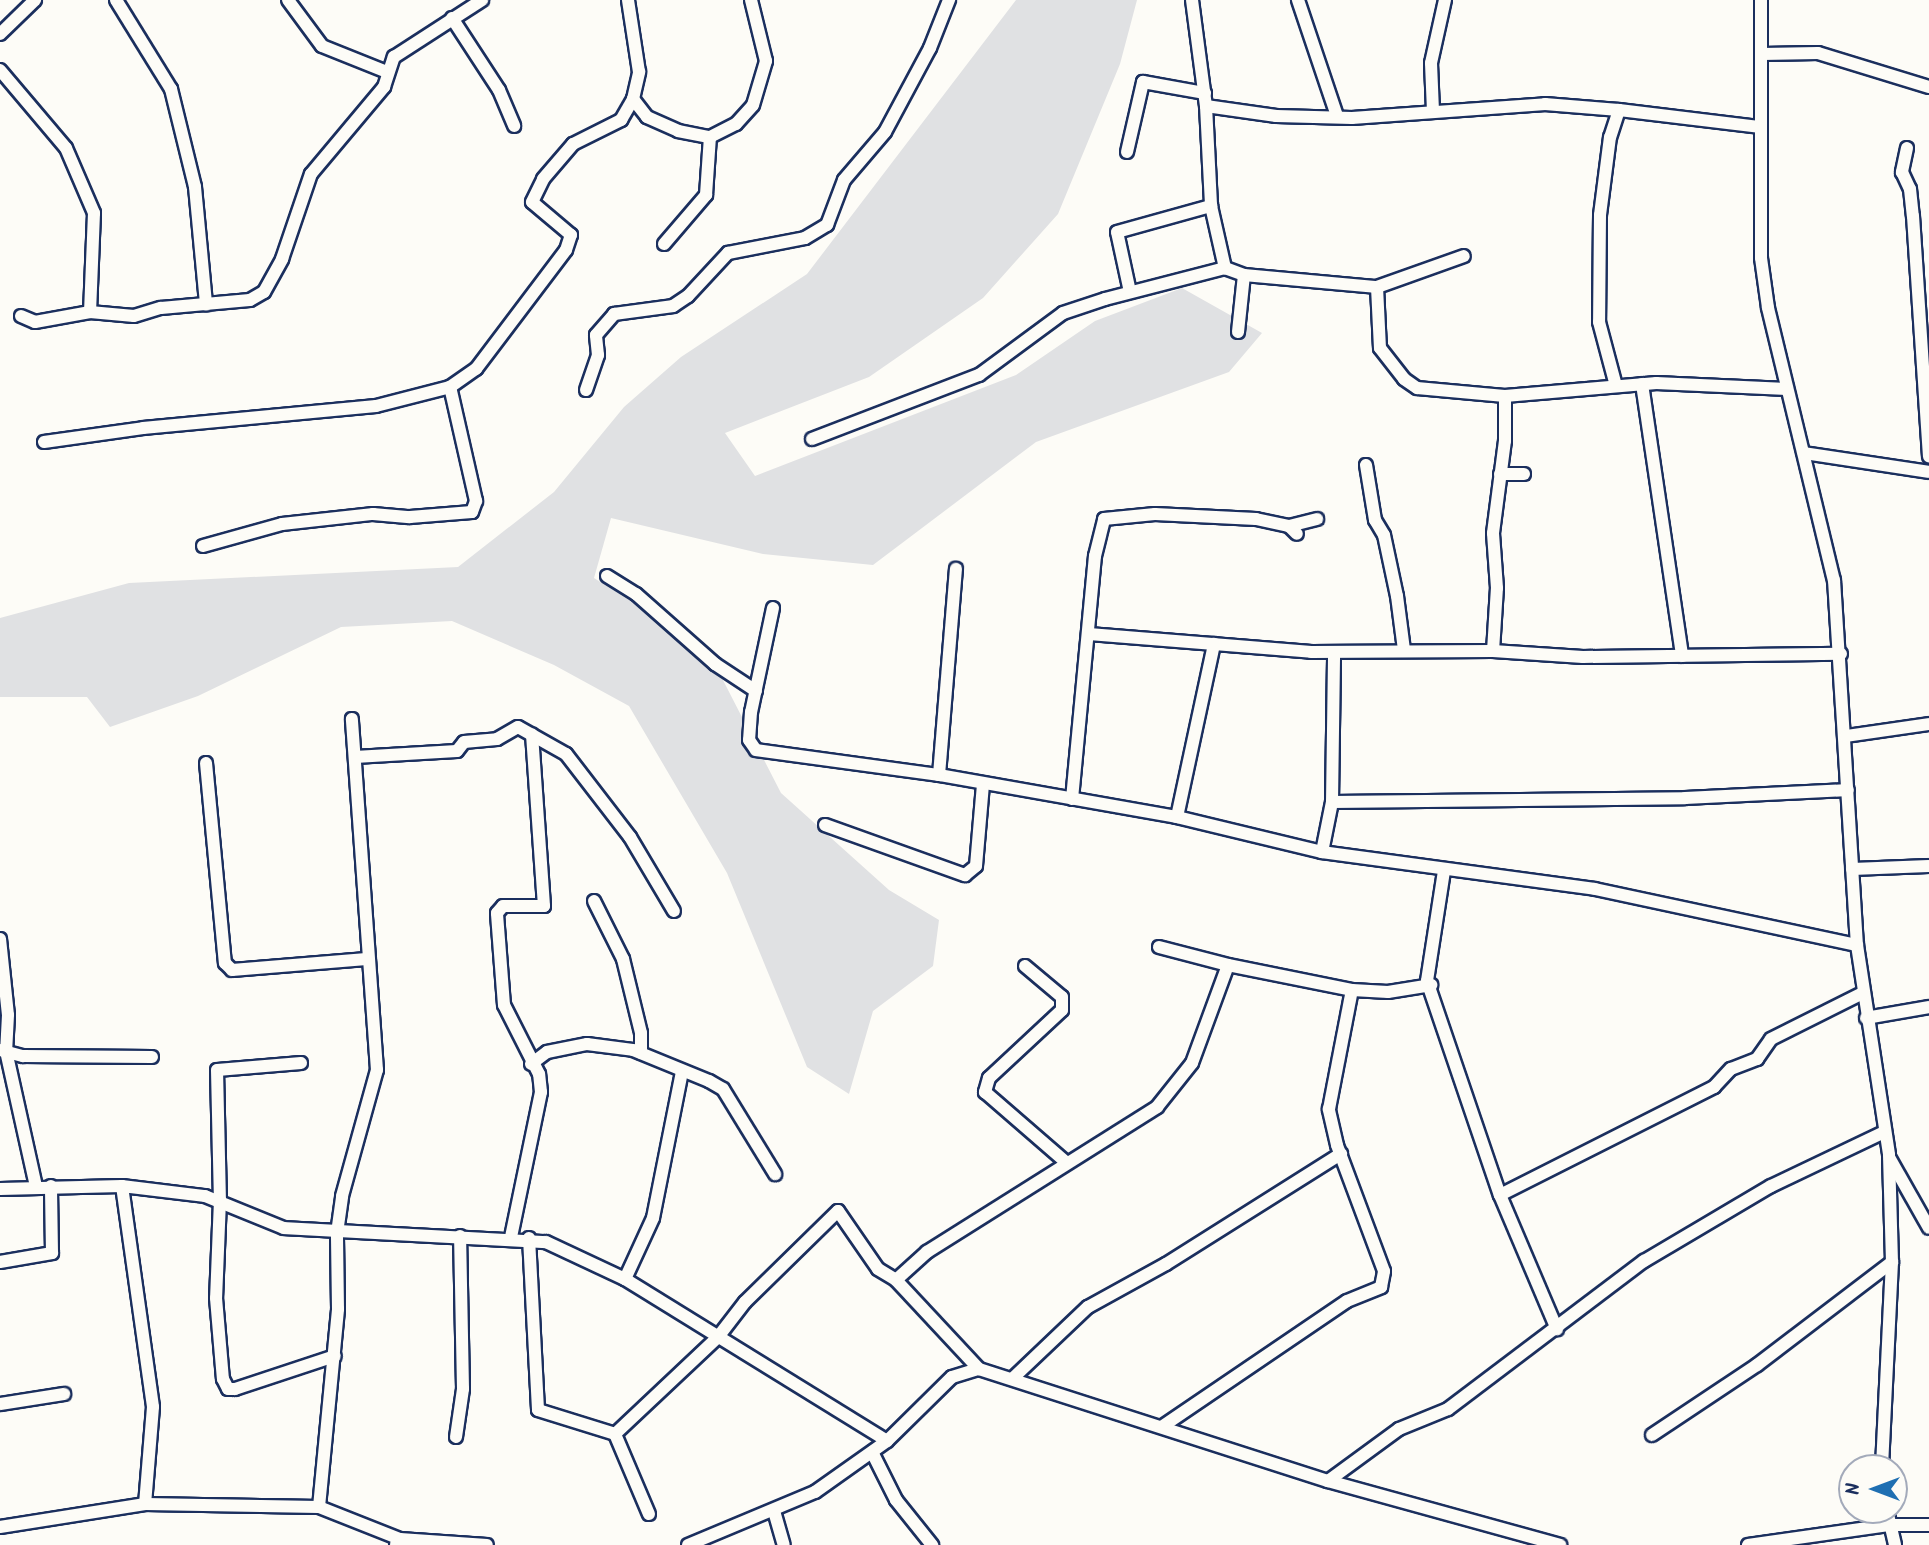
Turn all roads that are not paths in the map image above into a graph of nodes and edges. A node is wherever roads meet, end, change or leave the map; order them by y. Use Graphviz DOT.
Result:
graph roads {
  1 [pos="35,0"];
  2 [pos="116,0"];
  3 [pos="288,0"];
  4 [pos="628,0"];
  5 [pos="751,0"];
  6 [pos="949,0"];
  7 [pos="1192,0"];
  8 [pos="1298,0"];
  9 [pos="1445,0"];
  10 [pos="1761,0"];
  11 [pos="478,1"];
  12 [pos="452,18"];
  13 [pos="0,34"];
  14 [pos="1762,54"];
  15 [pos="0,70"];
  16 [pos="387,72"];
  17 [pos="1929,87"];
  18 [pos="633,99"];
  19 [pos="1206,100"];
  20 [pos="1619,110"];
  21 [pos="1433,111"];
  22 [pos="1337,116"];
  23 [pos="514,126"];
  24 [pos="1759,127"];
  25 [pos="710,136"];
  26 [pos="1907,148"];
  27 [pos="1127,152"];
  28 [pos="1211,206"];
  29 [pos="664,244"];
  30 [pos="1464,256"];
  31 [pos="1923,259"];
  32 [pos="1225,268"];
  33 [pos="1244,275"];
  34 [pos="1377,287"];
  35 [pos="1130,292"];
  36 [pos="206,304"];
  37 [pos="90,312"];
  38 [pos="21,316"];
  39 [pos="1238,332"];
  40 [pos="1642,384"];
  41 [pos="1616,386"];
  42 [pos="450,387"];
  43 [pos="1787,389"];
  44 [pos="586,390"];
  45 [pos="1505,396"];
  46 [pos="813,439"];
  47 [pos="44,443"];
  48 [pos="1804,453"];
  49 [pos="1929,456"];
  50 [pos="1366,465"];
  51 [pos="1929,472"];
  52 [pos="1500,474"];
  53 [pos="1524,474"];
  54 [pos="1317,519"];
  55 [pos="203,546"];
  56 [pos="956,569"];
  57 [pos="607,576"];
  58 [pos="773,608"];
  59 [pos="1088,634"];
  60 [pos="1214,644"];
  61 [pos="1404,650"];
  62 [pos="1493,651"];
  63 [pos="1334,652"];
  64 [pos="1841,654"];
  65 [pos="1682,656"];
  66 [pos="756,691"];
  67 [pos="352,719"];
  68 [pos="1929,723"];
  69 [pos="532,734"];
  70 [pos="1846,736"];
  71 [pos="355,757"];
  72 [pos="206,763"];
  73 [pos="939,775"];
  74 [pos="983,784"];
  75 [pos="1848,790"];
  76 [pos="1072,799"];
  77 [pos="1332,802"];
  78 [pos="1177,817"];
  79 [pos="825,825"];
  80 [pos="1322,852"];
  81 [pos="1929,866"];
  82 [pos="1852,869"];
  83 [pos="1444,871"];
  84 [pos="594,901"];
  85 [pos="674,911"];
  86 [pos="0,939"];
  87 [pos="1857,945"];
  88 [pos="1159,947"];
  89 [pos="367,959"];
  90 [pos="1228,965"];
  91 [pos="1025,966"];
  92 [pos="1431,985"];
  93 [pos="1352,990"];
  94 [pos="1863,993"];
  95 [pos="1929,1007"];
  96 [pos="1866,1018"];
  97 [pos="3,1051"];
  98 [pos="641,1054"];
  99 [pos="152,1057"];
  100 [pos="300,1063"];
  101 [pos="531,1064"];
  102 [pos="682,1072"];
  103 [pos="1884,1132"];
  104 [pos="1341,1154"];
  105 [pos="1888,1155"];
  106 [pos="1067,1163"];
  107 [pos="775,1174"];
  108 [pos="36,1186"];
  109 [pos="51,1186"];
  110 [pos="122,1186"];
  111 [pos="0,1189"];
  112 [pos="1500,1195"];
  113 [pos="220,1200"];
  114 [pos="1929,1228"];
  115 [pos="337,1233"];
  116 [pos="460,1236"];
  117 [pos="511,1237"];
  118 [pos="529,1238"];
  119 [pos="0,1262"];
  120 [pos="1892,1262"];
  121 [pos="625,1279"];
  122 [pos="896,1280"];
  123 [pos="1557,1329"];
  124 [pos="718,1337"];
  125 [pos="335,1356"];
  126 [pos="979,1369"];
  127 [pos="1012,1379"];
  128 [pos="64,1394"];
  129 [pos="0,1404"];
  130 [pos="1163,1426"];
  131 [pos="615,1434"];
  132 [pos="1652,1435"];
  133 [pos="456,1437"];
  134 [pos="887,1441"];
  135 [pos="872,1452"];
  136 [pos="1883,1454"];
  137 [pos="1328,1481"];
  138 [pos="145,1504"];
  139 [pos="318,1507"];
  140 [pos="774,1511"];
  141 [pos="649,1514"];
  142 [pos="1889,1525"];
  143 [pos="1929,1525"];
  144 [pos="0,1527"];
  145 [pos="397,1542"];
  146 [pos="487,1545"];
  147 [pos="688,1545"];
  148 [pos="784,1545"];
  149 [pos="932,1545"];
  150 [pos="1560,1545"];
  151 [pos="1748,1545"];
  152 [pos="1895,1545"];
  1 -- 13 [label="street"];
  2 -- 36 [label="street"];
  3 -- 16 [label="street"];
  4 -- 18 [label="street"];
  5 -- 25 [label="street"];
  6 -- 44 [label="street"];
  7 -- 19 [label="street"];
  8 -- 22 [label="street"];
  9 -- 21 [label="street"];
  10 -- 14 [label="street"];
  11 -- 12 [label="street"];
  12 -- 16 [label="street"];
  12 -- 23 [label="street"];
  14 -- 17 [label="street"];
  14 -- 24 [label="street"];
  15 -- 37 [label="street"];
  16 -- 36 [label="street"];
  18 -- 25 [label="street"];
  18 -- 42 [label="street"];
  19 -- 22 [label="street"];
  19 -- 27 [label="street"];
  19 -- 28 [label="street"];
  20 -- 21 [label="street"];
  20 -- 24 [label="street"];
  20 -- 41 [label="street"];
  21 -- 22 [label="street"];
  24 -- 43 [label="street"];
  25 -- 29 [label="street"];
  26 -- 31 [label="street"];
  28 -- 32 [label="street"];
  28 -- 35 [label="street"];
  30 -- 34 [label="street"];
  31 -- 49 [label="street"];
  32 -- 33 [label="street"];
  32 -- 35 [label="street"];
  33 -- 34 [label="street"];
  33 -- 39 [label="street"];
  34 -- 45 [label="street"];
  35 -- 46 [label="street"];
  36 -- 37 [label="street"];
  37 -- 38 [label="street"];
  40 -- 41 [label="street"];
  40 -- 43 [label="street"];
  40 -- 65 [label="street"];
  41 -- 45 [label="street"];
  42 -- 47 [label="street"];
  42 -- 55 [label="street"];
  43 -- 48 [label="street"];
  45 -- 52 [label="street"];
  48 -- 51 [label="street"];
  48 -- 64 [label="street"];
  50 -- 61 [label="street"];
  52 -- 53 [label="street"];
  52 -- 62 [label="street"];
  54 -- 59 [label="street"];
  56 -- 73 [label="street"];
  57 -- 66 [label="street"];
  58 -- 66 [label="street"];
  59 -- 60 [label="street"];
  59 -- 76 [label="street"];
  60 -- 63 [label="street"];
  60 -- 78 [label="street"];
  61 -- 62 [label="street"];
  61 -- 63 [label="street"];
  62 -- 65 [label="street"];
  63 -- 77 [label="street"];
  64 -- 65 [label="street"];
  64 -- 70 [label="street"];
  66 -- 73 [label="street"];
  67 -- 71 [label="street"];
  68 -- 70 [label="street"];
  69 -- 71 [label="street"];
  69 -- 85 [label="street"];
  69 -- 101 [label="street"];
  70 -- 75 [label="street"];
  71 -- 89 [label="street"];
  72 -- 89 [label="street"];
  73 -- 74 [label="street"];
  74 -- 76 [label="street"];
  74 -- 79 [label="street"];
  75 -- 77 [label="street"];
  75 -- 82 [label="street"];
  76 -- 78 [label="street"];
  77 -- 80 [label="street"];
  78 -- 80 [label="street"];
  80 -- 83 [label="street"];
  81 -- 82 [label="street"];
  82 -- 87 [label="street"];
  83 -- 87 [label="street"];
  83 -- 92 [label="street"];
  84 -- 98 [label="street"];
  86 -- 97 [label="street"];
  87 -- 94 [label="street"];
  88 -- 90 [label="street"];
  89 -- 115 [label="street"];
  90 -- 93 [label="street"];
  90 -- 106 [label="street"];
  91 -- 106 [label="street"];
  92 -- 93 [label="street"];
  92 -- 112 [label="street"];
  93 -- 104 [label="street"];
  94 -- 96 [label="street"];
  94 -- 112 [label="street"];
  95 -- 96 [label="street"];
  96 -- 103 [label="street"];
  97 -- 99 [label="street"];
  97 -- 108 [label="street"];
  98 -- 101 [label="street"];
  98 -- 102 [label="street"];
  100 -- 113 [label="street"];
  101 -- 117 [label="street"];
  102 -- 107 [label="street"];
  102 -- 121 [label="street"];
  103 -- 105 [label="street"];
  103 -- 123 [label="street"];
  104 -- 127 [label="street"];
  104 -- 130 [label="street"];
  105 -- 114 [label="street"];
  105 -- 120 [label="street"];
  106 -- 122 [label="street"];
  108 -- 109 [label="street"];
  108 -- 111 [label="street"];
  109 -- 110 [label="street"];
  109 -- 119 [label="street"];
  110 -- 113 [label="street"];
  110 -- 138 [label="street"];
  112 -- 123 [label="street"];
  113 -- 115 [label="street"];
  113 -- 125 [label="street"];
  115 -- 116 [label="street"];
  115 -- 125 [label="street"];
  116 -- 117 [label="street"];
  116 -- 133 [label="street"];
  117 -- 118 [label="street"];
  118 -- 121 [label="street"];
  118 -- 131 [label="street"];
  120 -- 132 [label="street"];
  120 -- 136 [label="street"];
  121 -- 124 [label="street"];
  122 -- 124 [label="street"];
  122 -- 126 [label="street"];
  123 -- 137 [label="street"];
  124 -- 131 [label="street"];
  124 -- 134 [label="street"];
  125 -- 139 [label="street"];
  126 -- 127 [label="street"];
  126 -- 134 [label="street"];
  127 -- 130 [label="street"];
  128 -- 129 [label="street"];
  130 -- 137 [label="street"];
  131 -- 141 [label="street"];
  134 -- 135 [label="street"];
  135 -- 140 [label="street"];
  135 -- 149 [label="street"];
  137 -- 150 [label="street"];
  138 -- 139 [label="street"];
  138 -- 144 [label="street"];
  139 -- 145 [label="street"];
  140 -- 147 [label="street"];
  140 -- 148 [label="street"];
  142 -- 143 [label="street"];
  142 -- 151 [label="street"];
  142 -- 152 [label="street"];
  145 -- 146 [label="street"];
}
